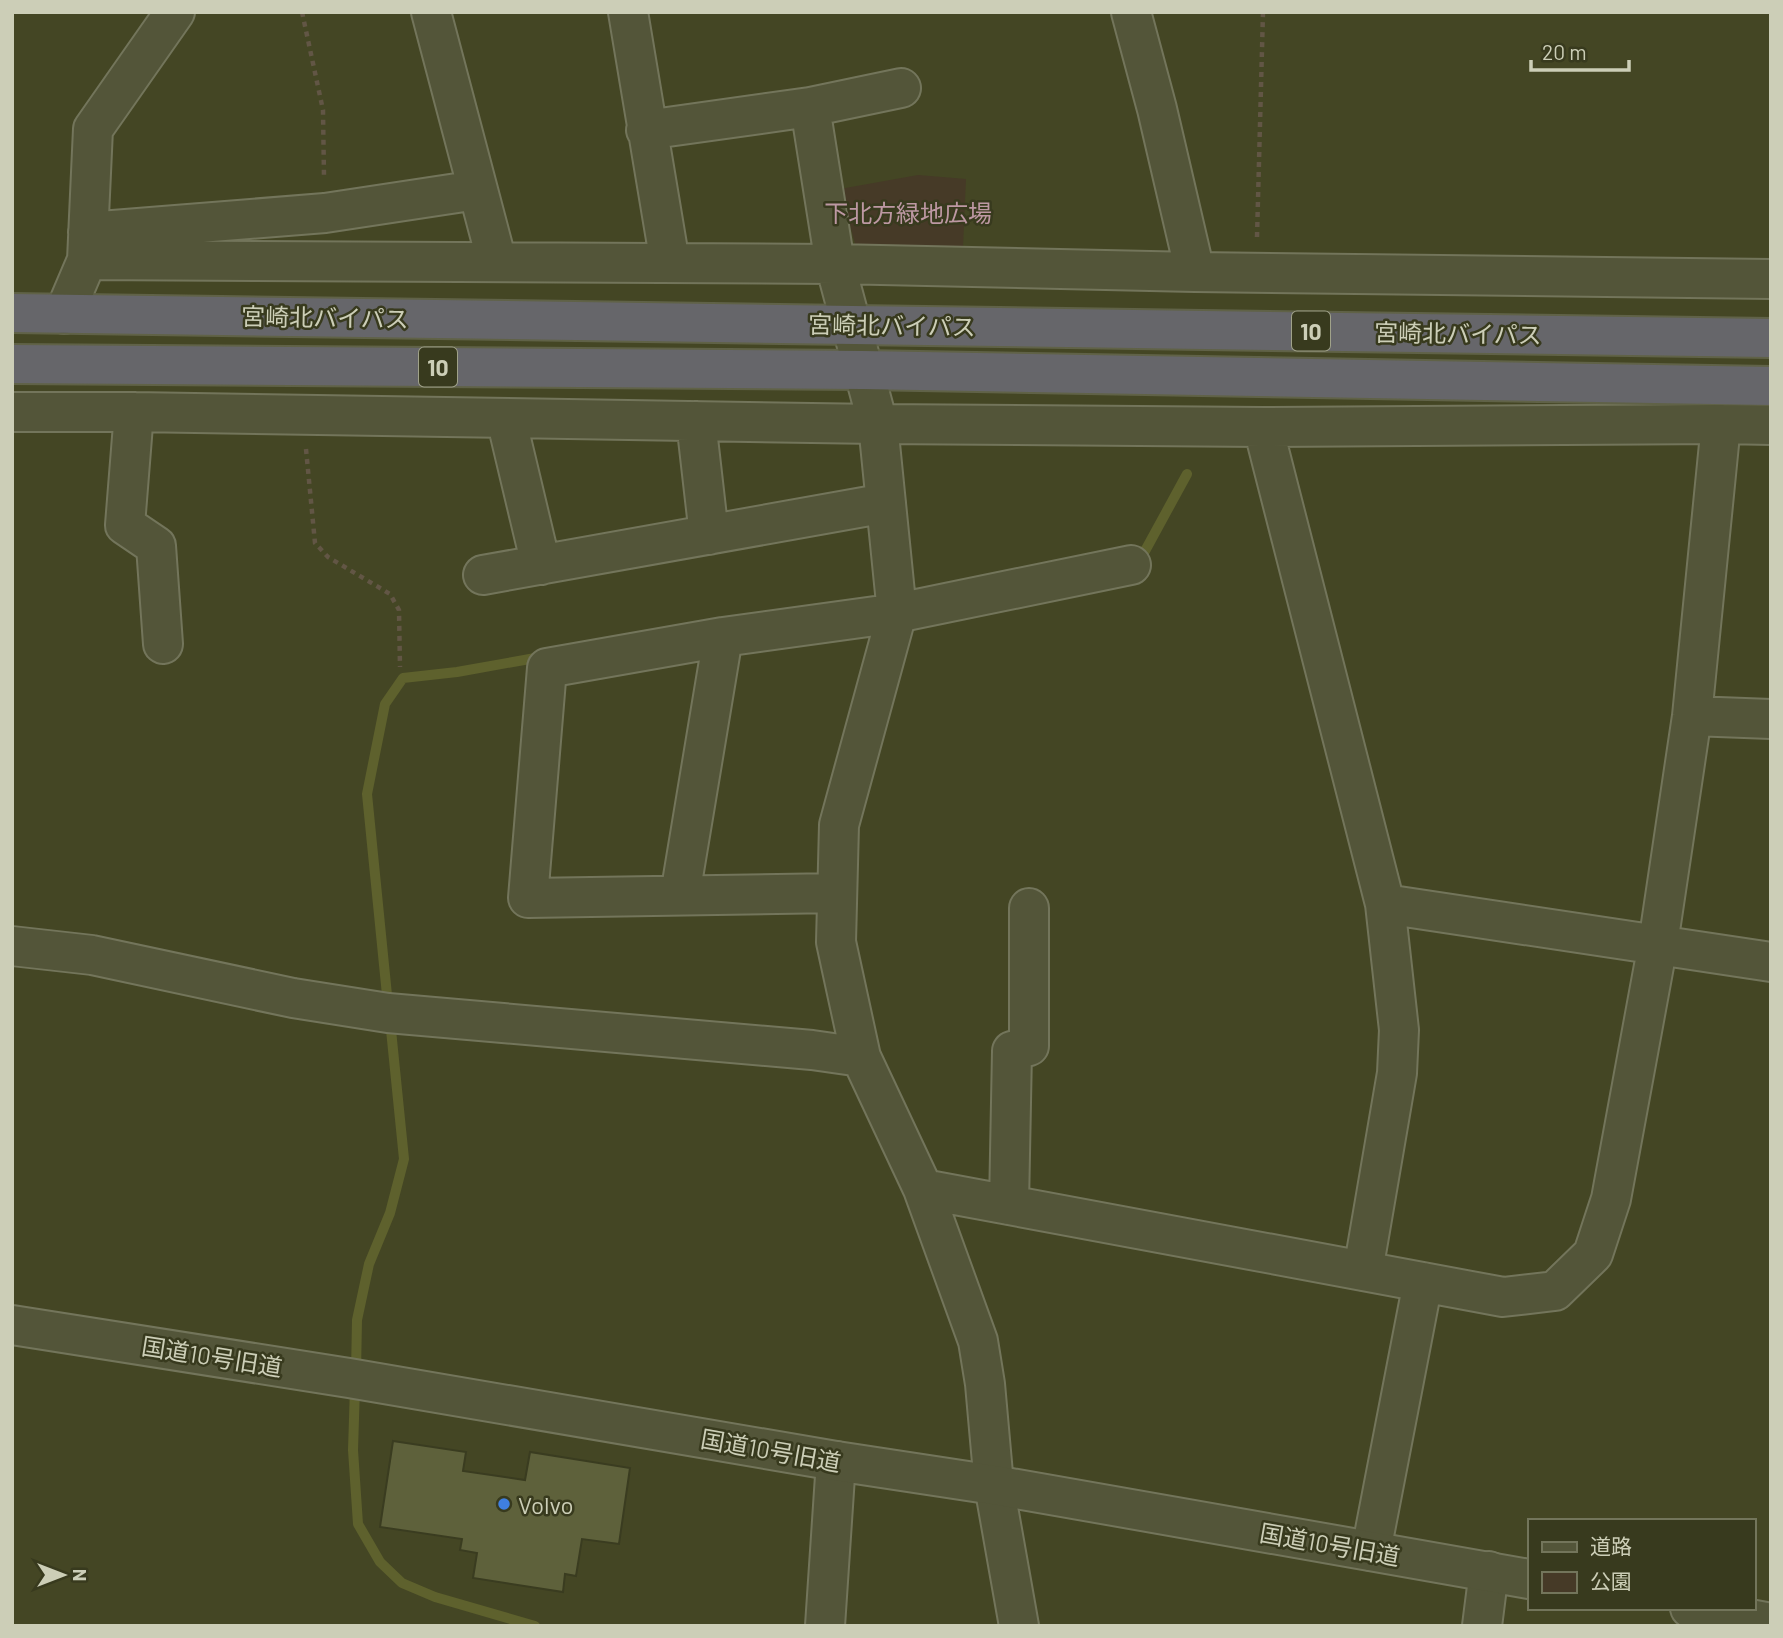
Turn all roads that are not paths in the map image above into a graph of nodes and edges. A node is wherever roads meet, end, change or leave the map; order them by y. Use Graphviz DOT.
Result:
graph roads {
  1 [pos="175,12"];
  2 [pos="431,12"];
  3 [pos="628,12"];
  4 [pos="1131,12"];
  5 [pos="901,88"];
  6 [pos="810,107"];
  7 [pos="646,130"];
  8 [pos="477,190"];
  9 [pos="87,246"];
  10 [pos="497,262"];
  11 [pos="670,263"];
  12 [pos="835,264"];
  13 [pos="1195,272"];
  14 [pos="1771,279"];
  15 [pos="12,313"];
  16 [pos="64,314"];
  17 [pos="851,324"];
  18 [pos="1771,338"];
  19 [pos="12,364"];
  20 [pos="863,370"];
  21 [pos="1771,386"];
  22 [pos="12,412"];
  23 [pos="134,412"];
  24 [pos="506,418"];
  25 [pos="696,421"];
  26 [pos="878,424"];
  27 [pos="1721,424"];
  28 [pos="1771,425"];
  29 [pos="1264,427"];
  30 [pos="886,503"];
  31 [pos="709,535"];
  32 [pos="541,565"];
  33 [pos="1131,565"];
  34 [pos="483,575"];
  35 [pos="896,600"];
  36 [pos="723,636"];
  37 [pos="163,643"];
  38 [pos="1692,716"];
  39 [pos="1771,719"];
  40 [pos="837,894"];
  41 [pos="680,895"];
  42 [pos="1385,904"];
  43 [pos="1029,908"];
  44 [pos="1658,944"];
  45 [pos="12,946"];
  46 [pos="1771,962"];
  47 [pos="861,1056"];
  48 [pos="923,1189"];
  49 [pos="1009,1205"];
  50 [pos="1363,1271"];
  51 [pos="1423,1282"];
  52 [pos="12,1325"];
  53 [pos="835,1461"];
  54 [pos="994,1485"];
  55 [pos="1371,1551"];
  56 [pos="1489,1571"];
  57 [pos="1528,1579"];
  58 [pos="1701,1610"];
  59 [pos="1771,1623"];
  60 [pos="825,1626"];
  61 [pos="1019,1626"];
  62 [pos="1482,1626"];
  1 -- 9 [label="street"];
  2 -- 8 [label="street"];
  3 -- 7 [label="street"];
  4 -- 13 [label="street"];
  5 -- 6 [label="street"];
  6 -- 7 [label="street"];
  6 -- 12 [label="street"];
  7 -- 11 [label="street"];
  8 -- 9 [label="street"];
  8 -- 10 [label="street"];
  9 -- 10 [label="street"];
  9 -- 16 [label="street"];
  10 -- 11 [label="street"];
  11 -- 12 [label="street"];
  12 -- 13 [label="street"];
  12 -- 17 [label="street"];
  13 -- 14 [label="street"];
  15 -- 16 [label="highway, 宮崎北バイパス / 10"];
  16 -- 17 [label="highway, 宮崎北バイパス / 10"];
  17 -- 18 [label="highway, 宮崎北バイパス / 10"];
  17 -- 20 [label="street"];
  19 -- 20 [label="highway, 宮崎北バイパス / 10"];
  20 -- 21 [label="highway, 宮崎北バイパス / 10"];
  20 -- 26 [label="street"];
  22 -- 23 [label="street"];
  23 -- 24 [label="street"];
  23 -- 37 [label="street"];
  24 -- 25 [label="street"];
  24 -- 32 [label="street"];
  25 -- 26 [label="street"];
  25 -- 31 [label="street"];
  26 -- 29 [label="street"];
  26 -- 30 [label="street"];
  27 -- 28 [label="street"];
  27 -- 29 [label="street"];
  27 -- 38 [label="street"];
  29 -- 42 [label="street"];
  30 -- 31 [label="street"];
  30 -- 35 [label="street"];
  31 -- 32 [label="street"];
  32 -- 34 [label="street"];
  33 -- 35 [label="street"];
  35 -- 36 [label="street"];
  35 -- 40 [label="street"];
  36 -- 41 [label="street"];
  36 -- 41 [label="street"];
  38 -- 39 [label="street"];
  38 -- 44 [label="street"];
  40 -- 41 [label="street"];
  40 -- 47 [label="street"];
  42 -- 44 [label="street"];
  42 -- 50 [label="street"];
  43 -- 49 [label="street"];
  44 -- 46 [label="street"];
  44 -- 51 [label="street"];
  45 -- 47 [label="street"];
  47 -- 48 [label="street"];
  48 -- 49 [label="street"];
  48 -- 54 [label="street"];
  49 -- 50 [label="street"];
  50 -- 51 [label="street"];
  51 -- 55 [label="street"];
  52 -- 53 [label="street, 国道10号旧道"];
  53 -- 54 [label="street, 国道10号旧道"];
  53 -- 60 [label="street"];
  54 -- 55 [label="street, 国道10号旧道"];
  54 -- 61 [label="street"];
  55 -- 56 [label="street, 国道10号旧道"];
  56 -- 57 [label="street, 国道10号旧道"];
  56 -- 62 [label="street"];
  58 -- 59 [label="street"];
}
